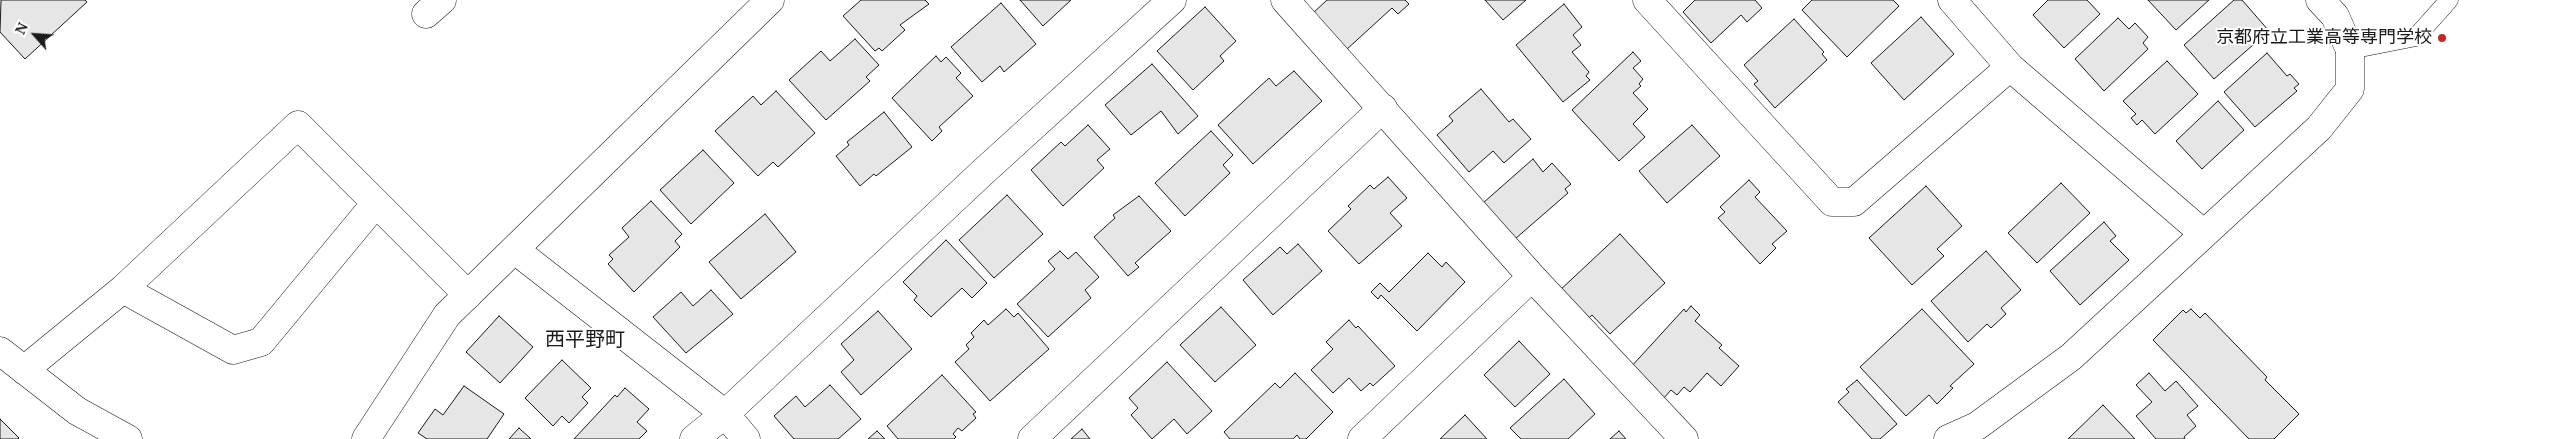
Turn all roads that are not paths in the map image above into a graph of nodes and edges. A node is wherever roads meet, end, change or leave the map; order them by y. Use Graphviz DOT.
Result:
graph roads {
  1 [pos="770,0"];
  2 [pos="1172,0"];
  3 [pos="1285,0"];
  4 [pos="1647,0"];
  5 [pos="1952,0"];
  6 [pos="2320,0"];
  7 [pos="2449,0"];
  8 [pos="2350,50"];
  9 [pos="2010,67"];
  10 [pos="1382,108"];
  11 [pos="376,203"];
  12 [pos="2204,234"];
  13 [pos="515,250"];
  14 [pos="1532,277"];
  15 [pos="123,289"];
  16 [pos="468,294"];
  17 [pos="0,351"];
  18 [pos="24,370"];
  19 [pos="725,414"];
  20 [pos="128,439"];
  21 [pos="366,439"];
  22 [pos="694,439"];
  23 [pos="746,439"];
  24 [pos="1032,439"];
  25 [pos="1362,439"];
  26 [pos="1684,439"];
  27 [pos="1948,439"];
  1 -- 13 [label="street"];
  2 -- 19 [label="street"];
  3 -- 10 [label="street"];
  4 -- 9 [label="street"];
  5 -- 9 [label="street"];
  6 -- 8 [label="street"];
  7 -- 8 [label="lane"];
  8 -- 12 [label="street"];
  9 -- 12 [label="street"];
  10 -- 14 [label="street"];
  10 -- 24 [label="street"];
  11 -- 15 [label="street"];
  11 -- 15 [label="street"];
  11 -- 16 [label="street"];
  12 -- 27 [label="street"];
  13 -- 16 [label="street"];
  13 -- 19 [label="street"];
  14 -- 25 [label="street"];
  14 -- 26 [label="street"];
  15 -- 18 [label="street"];
  16 -- 21 [label="street"];
  17 -- 18 [label="street"];
  18 -- 20 [label="street"];
  19 -- 22 [label="street"];
  19 -- 23 [label="street"];
}
